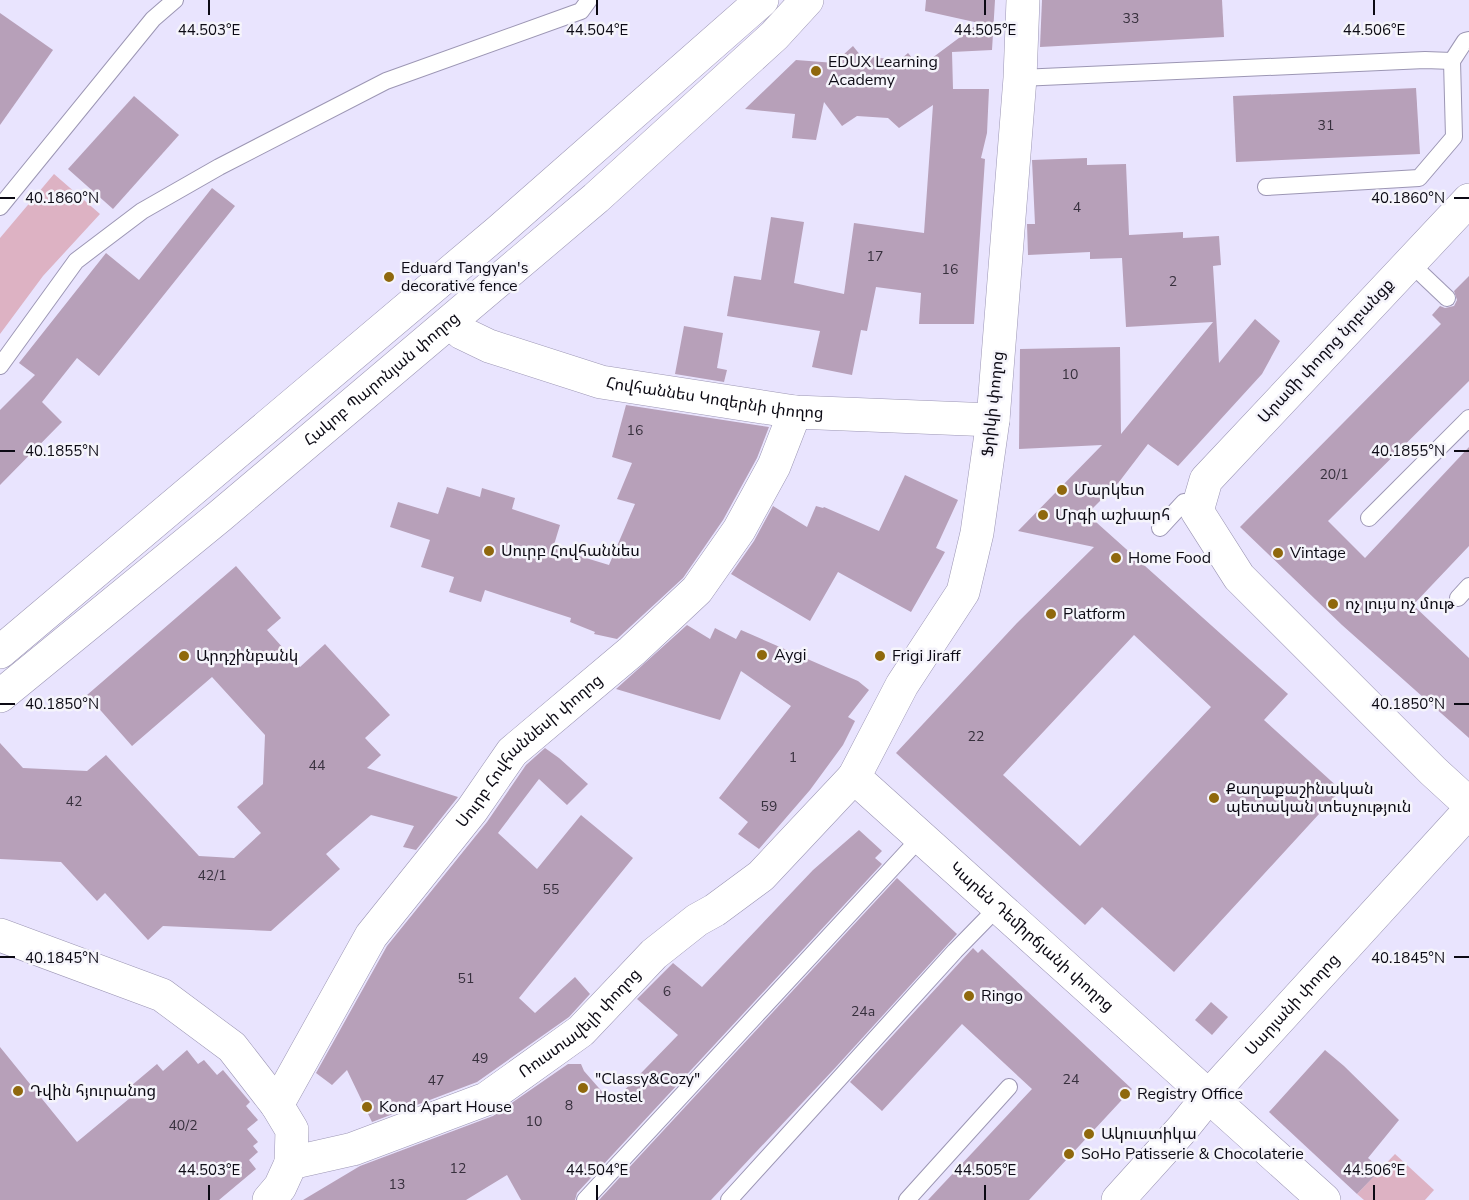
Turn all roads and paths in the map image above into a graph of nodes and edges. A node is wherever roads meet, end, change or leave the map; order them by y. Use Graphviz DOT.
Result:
graph roads {
  1 [pos="175,0"];
  2 [pos="589,0"];
  3 [pos="762,0"];
  4 [pos="807,0"];
  5 [pos="1023,0"];
  6 [pos="1469,40"];
  7 [pos="1452,61"];
  8 [pos="1020,78"];
  9 [pos="1266,187"];
  10 [pos="1469,200"];
  11 [pos="0,207"];
  12 [pos="1409,262"];
  13 [pos="1447,298"];
  14 [pos="450,322"];
  15 [pos="0,366"];
  16 [pos="795,412"];
  17 [pos="1469,418"];
  18 [pos="993,420"];
  19 [pos="1186,504"];
  20 [pos="1369,518"];
  21 [pos="1160,528"];
  22 [pos="0,652"];
  23 [pos="0,696"];
  24 [pos="854,777"];
  25 [pos="1469,804"];
  26 [pos="1469,811"];
  27 [pos="921,837"];
  28 [pos="998,907"];
  29 [pos="0,935"];
  30 [pos="1009,1087"];
  31 [pos="1208,1096"];
  32 [pos="277,1105"];
  33 [pos="291,1163"];
  34 [pos="1320,1199"];
  35 [pos="269,1200"];
  36 [pos="585,1200"];
  37 [pos="729,1200"];
  38 [pos="907,1200"];
  39 [pos="1118,1200"];
  1 -- 11 [label="lane"];
  2 -- 15 [label="lane"];
  3 -- 22 [label="street"];
  4 -- 14 [label="street, Հակոբ Պարոնյան փողոց"];
  5 -- 8 [label="street, Ֆրիկի փողոց"];
  6 -- 7 [label="lane"];
  7 -- 8 [label="lane"];
  7 -- 9 [label="lane"];
  8 -- 18 [label="street, Ֆրիկի փողոց"];
  10 -- 12 [label="street, Արամի փողոց նրբանցք"];
  12 -- 13 [label="lane"];
  12 -- 19 [label="street, Արամի փողոց նրբանցք"];
  14 -- 16 [label="street, Հովհաննես Կոզերնի փողոց"];
  14 -- 23 [label="street, Հակոբ Պարոնյան փողոց"];
  16 -- 18 [label="street, Հովհաննես Կոզերնի փողոց"];
  16 -- 32 [label="street, Սուրբ Հովհաննեսի փողոց"];
  17 -- 20 [label="lane"];
  18 -- 24 [label="street, Ֆրիկի փողոց"];
  19 -- 21 [label="lane"];
  19 -- 25 [label="street"];
  24 -- 27 [label="street, Կարեն Դեմիրճյանի փողոց"];
  24 -- 33 [label="street, Ռուստավելի փողոց"];
  26 -- 31 [label="street, Սարյանի փողոց"];
  27 -- 28 [label="street, Կարեն Դեմիրճյանի փողոց"];
  27 -- 36 [label="lane"];
  28 -- 31 [label="street, Կարեն Դեմիրճյանի փողոց"];
  28 -- 37 [label="lane"];
  29 -- 32 [label="street"];
  30 -- 38 [label="lane"];
  31 -- 34 [label="street, Կարեն Դեմիրճյանի փողոց"];
  31 -- 39 [label="street, Սարյանի փողոց"];
  32 -- 33 [label="street"];
  33 -- 35 [label="street"];
}
